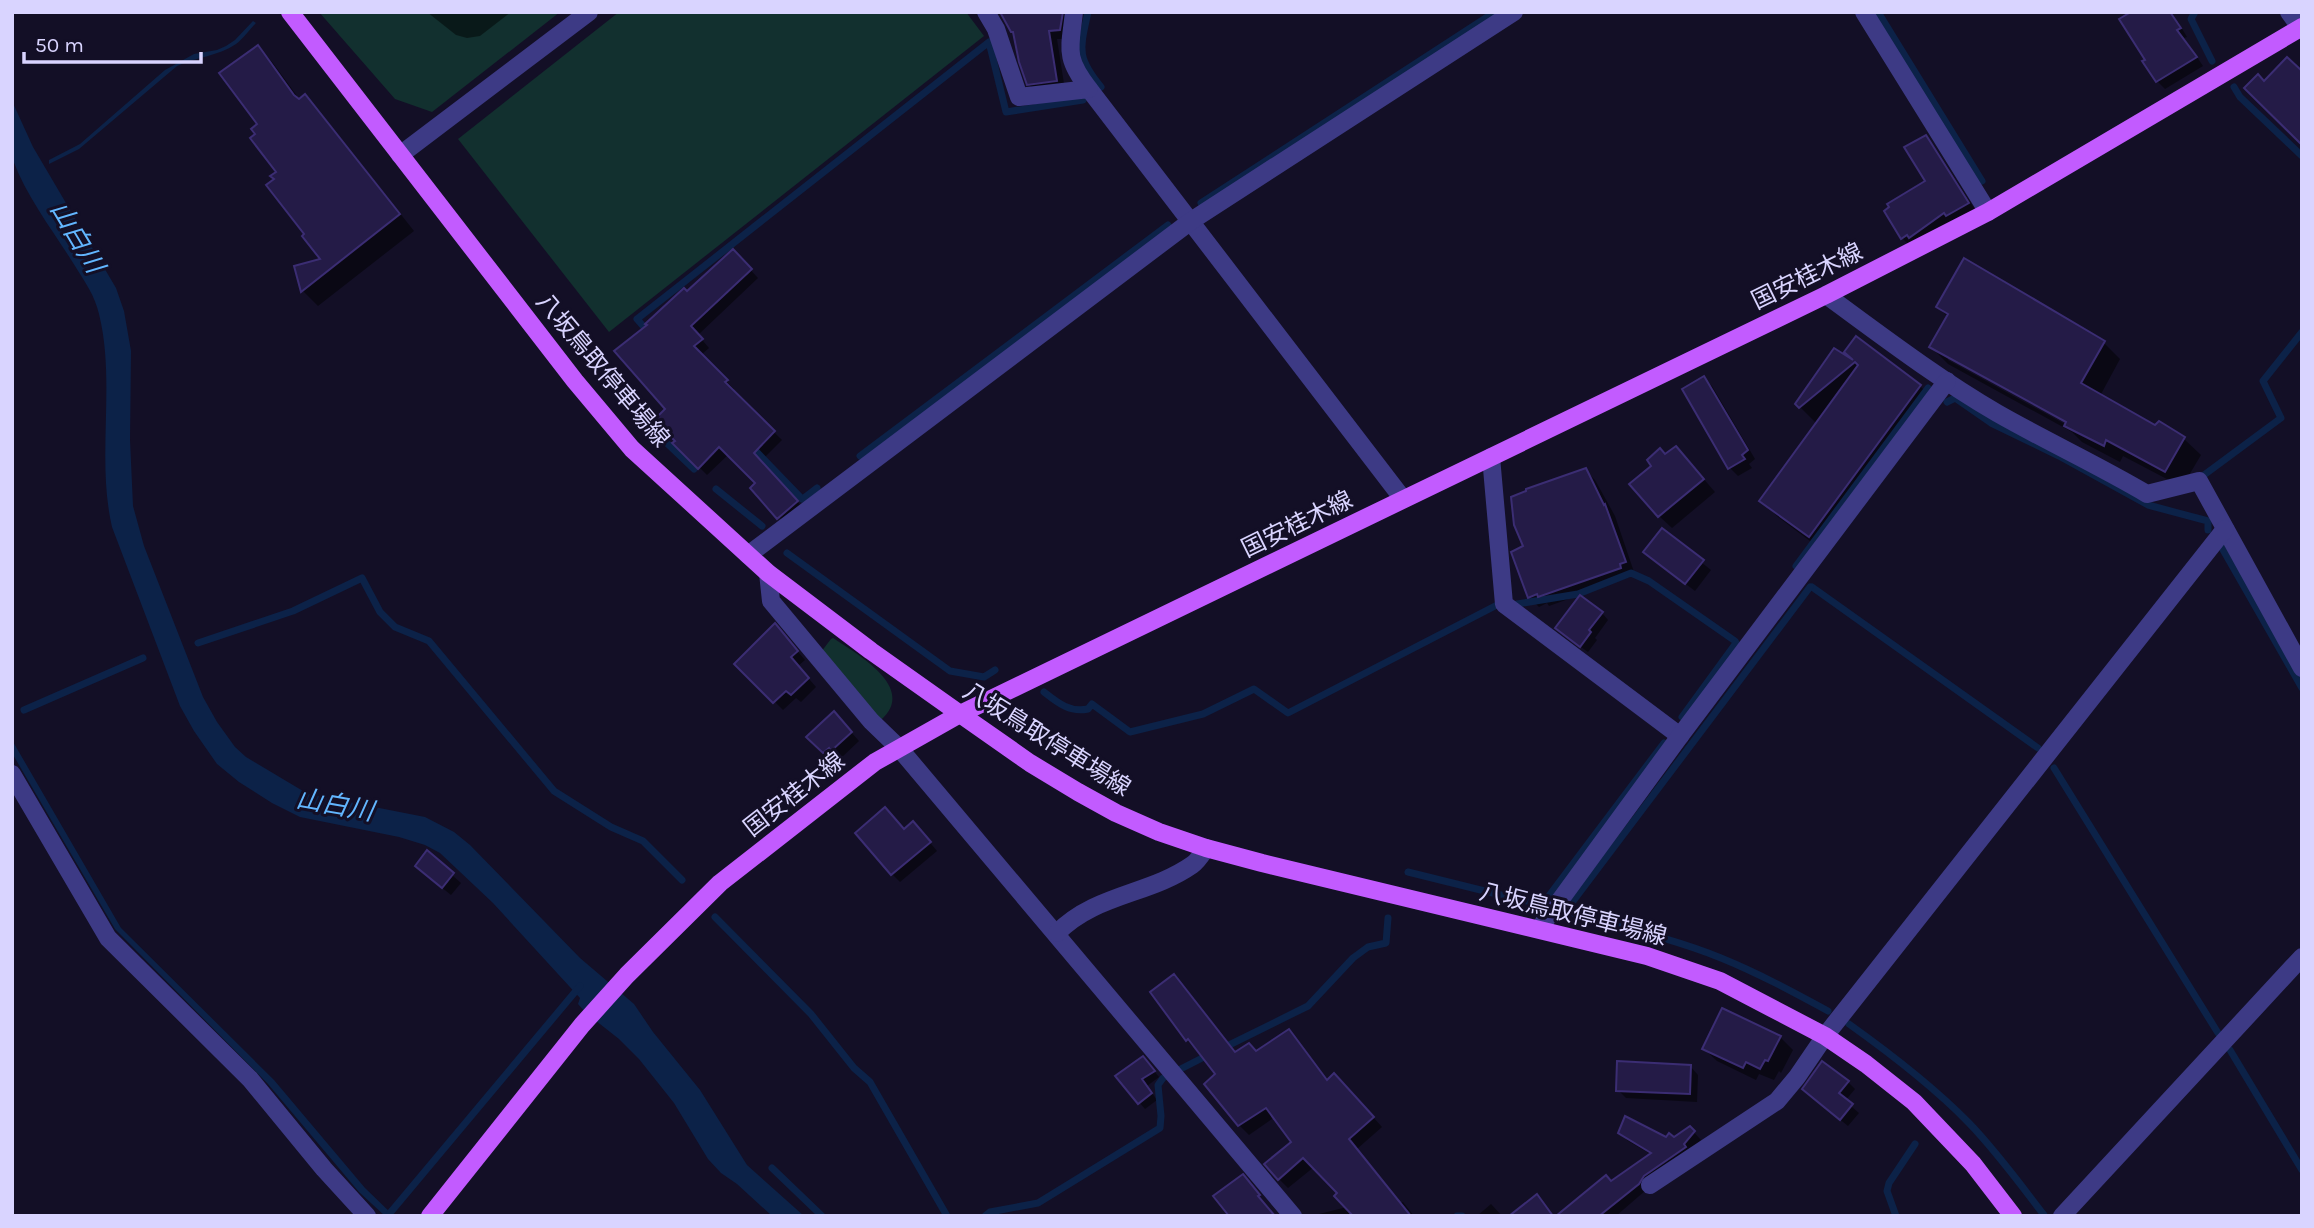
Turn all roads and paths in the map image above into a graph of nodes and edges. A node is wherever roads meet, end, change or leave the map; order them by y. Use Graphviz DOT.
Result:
graph roads {
  1 [pos="290,12"];
  2 [pos="589,12"];
  3 [pos="986,12"];
  4 [pos="1074,12"];
  5 [pos="1514,12"];
  6 [pos="1864,12"];
  7 [pos="2289,12"];
  8 [pos="2301,28"];
  9 [pos="1089,89"];
  10 [pos="400,155"];
  11 [pos="1988,212"];
  12 [pos="1191,221"];
  13 [pos="1826,295"];
  14 [pos="1947,381"];
  15 [pos="1491,457"];
  16 [pos="1403,499"];
  17 [pos="2224,530"];
  18 [pos="748,555"];
  19 [pos="768,573"];
  20 [pos="2302,668"];
  21 [pos="960,713"];
  22 [pos="1680,736"];
  23 [pos="899,748"];
  24 [pos="12,774"];
  25 [pos="1206,848"];
  26 [pos="1539,929"];
  27 [pos="1057,933"];
  28 [pos="2302,957"];
  29 [pos="1825,1036"];
  30 [pos="1650,1185"];
  31 [pos="368,1216"];
  32 [pos="430,1216"];
  33 [pos="1293,1216"];
  34 [pos="2013,1216"];
  35 [pos="2062,1216"];
  1 -- 10 [label="main road, 八坂鳥取停車場線"];
  2 -- 10 [label="street"];
  3 -- 9 [label="street"];
  4 -- 9 [label="street"];
  5 -- 12 [label="street"];
  6 -- 11 [label="street"];
  7 -- 8 [label="street"];
  8 -- 11 [label="main road, 国安桂木線"];
  9 -- 12 [label="street"];
  10 -- 18 [label="main road, 八坂鳥取停車場線"];
  11 -- 13 [label="main road, 国安桂木線"];
  12 -- 16 [label="street"];
  12 -- 18 [label="street"];
  13 -- 14 [label="street"];
  13 -- 15 [label="main road, 国安桂木線"];
  14 -- 17 [label="street"];
  14 -- 22 [label="street"];
  15 -- 16 [label="main road, 国安桂木線"];
  15 -- 22 [label="street"];
  16 -- 21 [label="main road, 国安桂木線"];
  17 -- 20 [label="street"];
  17 -- 29 [label="street"];
  18 -- 19 [label="main road, 八坂鳥取停車場線"];
  19 -- 21 [label="main road, 八坂鳥取停車場線"];
  19 -- 23 [label="street"];
  21 -- 23 [label="main road, 国安桂木線"];
  21 -- 25 [label="main road, 八坂鳥取停車場線"];
  22 -- 26 [label="street"];
  23 -- 27 [label="street"];
  23 -- 32 [label="main road, 国安桂木線"];
  24 -- 31 [label="street"];
  25 -- 26 [label="main road, 八坂鳥取停車場線"];
  25 -- 27 [label="street"];
  26 -- 29 [label="main road, 八坂鳥取停車場線"];
  27 -- 33 [label="street"];
  28 -- 35 [label="street"];
  29 -- 30 [label="street"];
  29 -- 34 [label="main road, 八坂鳥取停車場線"];
}
